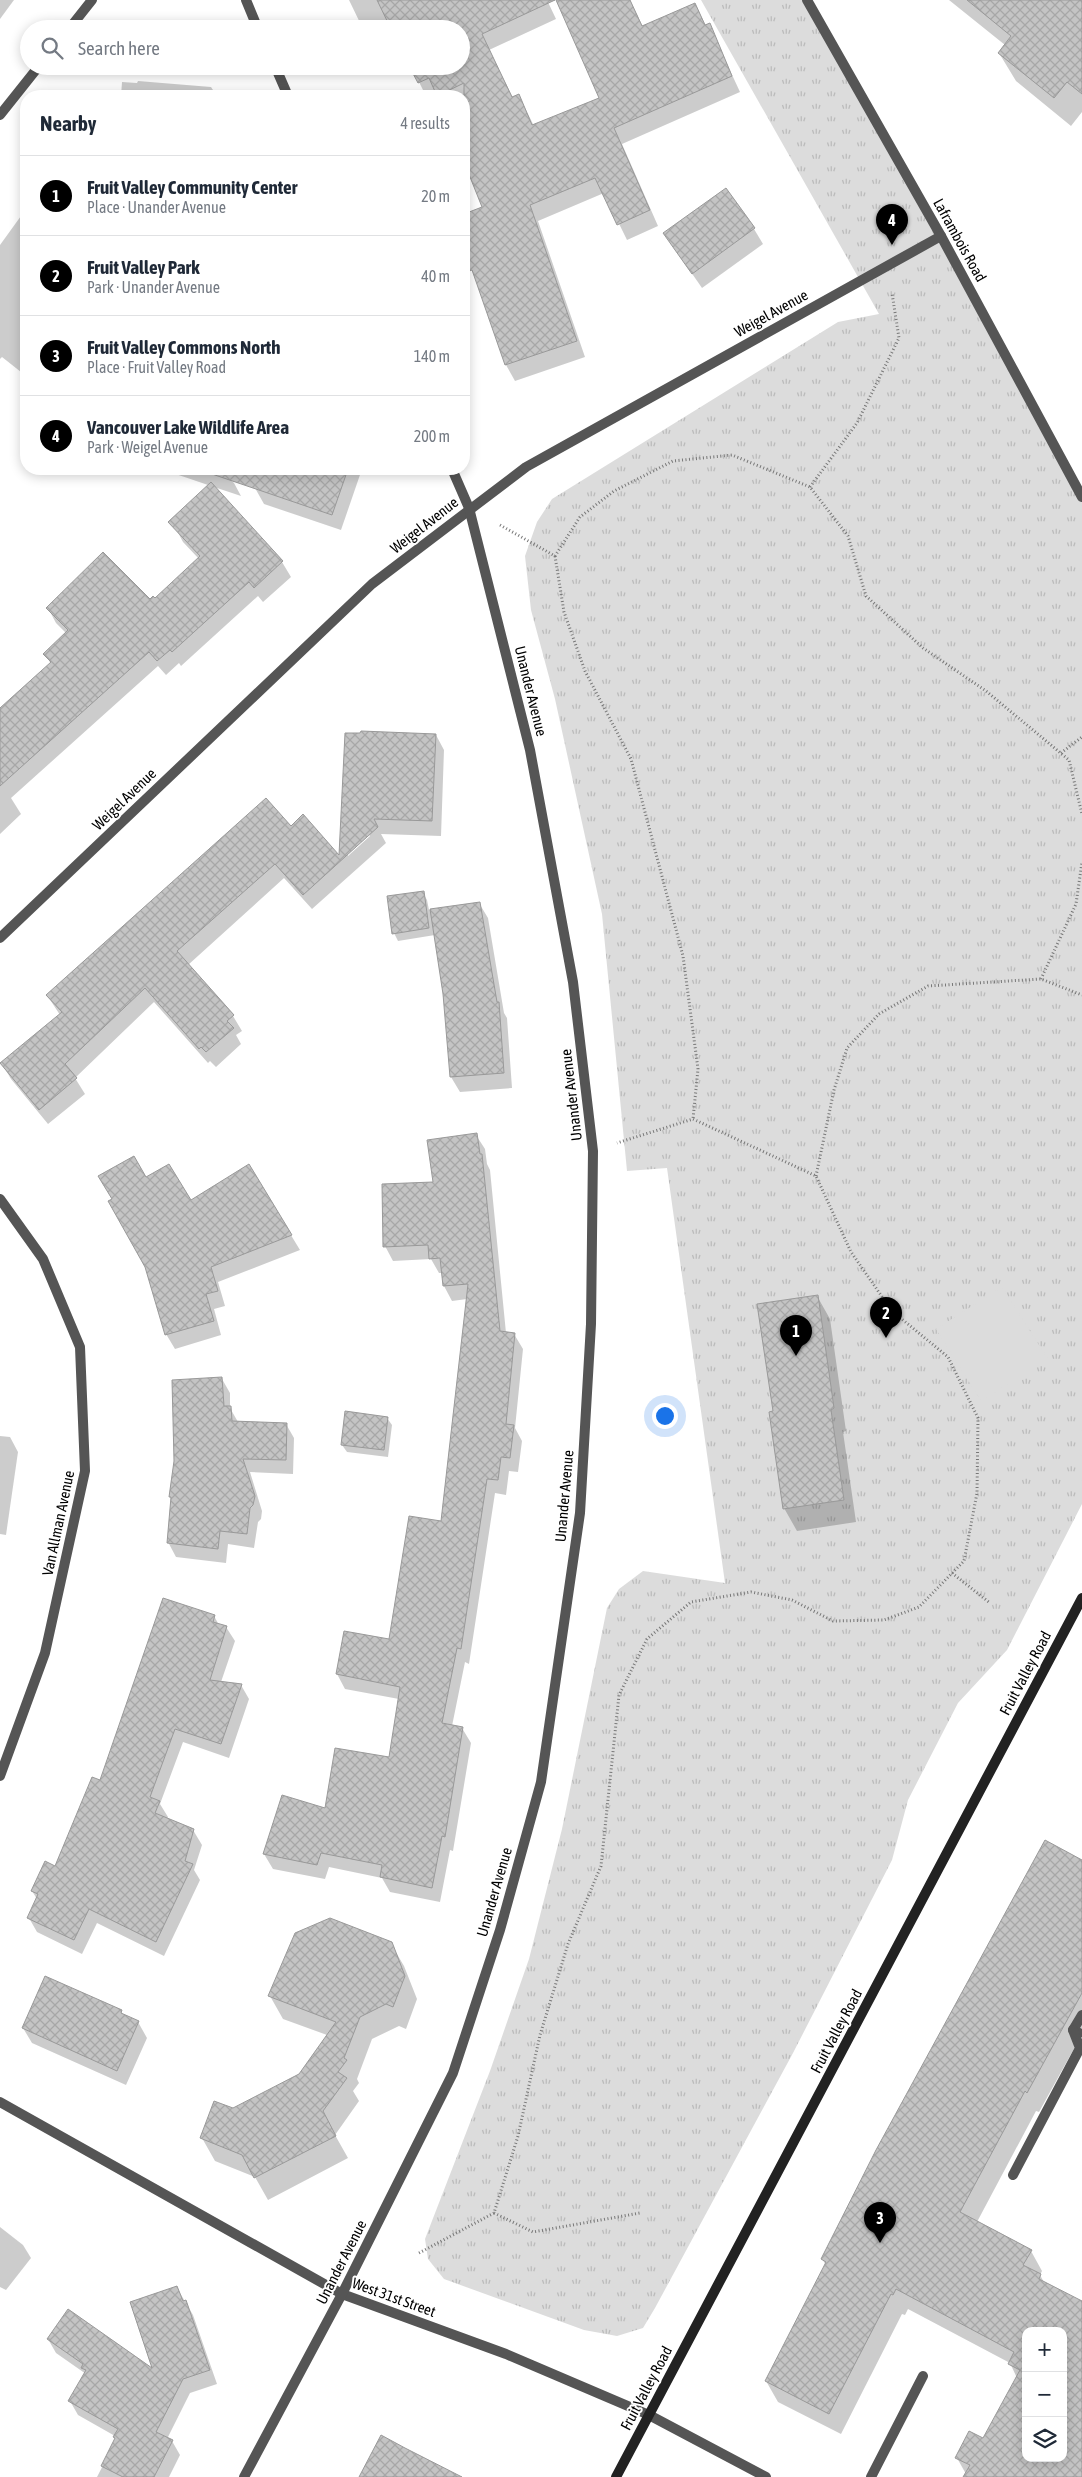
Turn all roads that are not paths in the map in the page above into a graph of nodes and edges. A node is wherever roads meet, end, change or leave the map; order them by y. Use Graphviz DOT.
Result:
graph roads {
  1 [pos="92,0"];
  2 [pos="246,0"];
  3 [pos="807,0"];
  4 [pos="76,20"];
  5 [pos="254,20"];
  6 [pos="32,75"];
  7 [pos="279,75"];
  8 [pos="285,90"];
  9 [pos="0,115"];
  10 [pos="941,236"];
  11 [pos="455,475"];
  12 [pos="1082,497"];
  13 [pos="469,508"];
  14 [pos="0,938"];
  15 [pos="0,1198"];
  16 [pos="1082,1598"];
  17 [pos="0,1776"];
  18 [pos="1082,2015"];
  19 [pos="1078,2033"];
  20 [pos="0,2102"];
  21 [pos="1013,2175"];
  22 [pos="342,2294"];
  23 [pos="923,2376"];
  24 [pos="649,2415"];
  25 [pos="244,2477"];
  26 [pos="616,2477"];
  27 [pos="766,2477"];
  28 [pos="871,2477"];
  1 -- 4 [label="street"];
  2 -- 5 [label="street"];
  3 -- 10 [label="street, Laframbois Road"];
  6 -- 9 [label="street"];
  7 -- 8 [label="street"];
  10 -- 12 [label="street, Laframbois Road"];
  10 -- 13 [label="street, Weigel Avenue"];
  11 -- 13 [label="street, Unander Avenue"];
  13 -- 14 [label="street, Weigel Avenue"];
  13 -- 22 [label="street, Unander Avenue"];
  15 -- 17 [label="street, Van Allman Avenue"];
  16 -- 24 [label="main road, Fruit Valley Road"];
  18 -- 19 [label="street"];
  19 -- 21 [label="street"];
  20 -- 22 [label="street, West 31st Street"];
  22 -- 24 [label="street, West 31st Street"];
  22 -- 25 [label="street, Unander Avenue"];
  23 -- 28 [label="street"];
  24 -- 26 [label="main road, Fruit Valley Road"];
  24 -- 27 [label="street, West 31st Street"];
}
